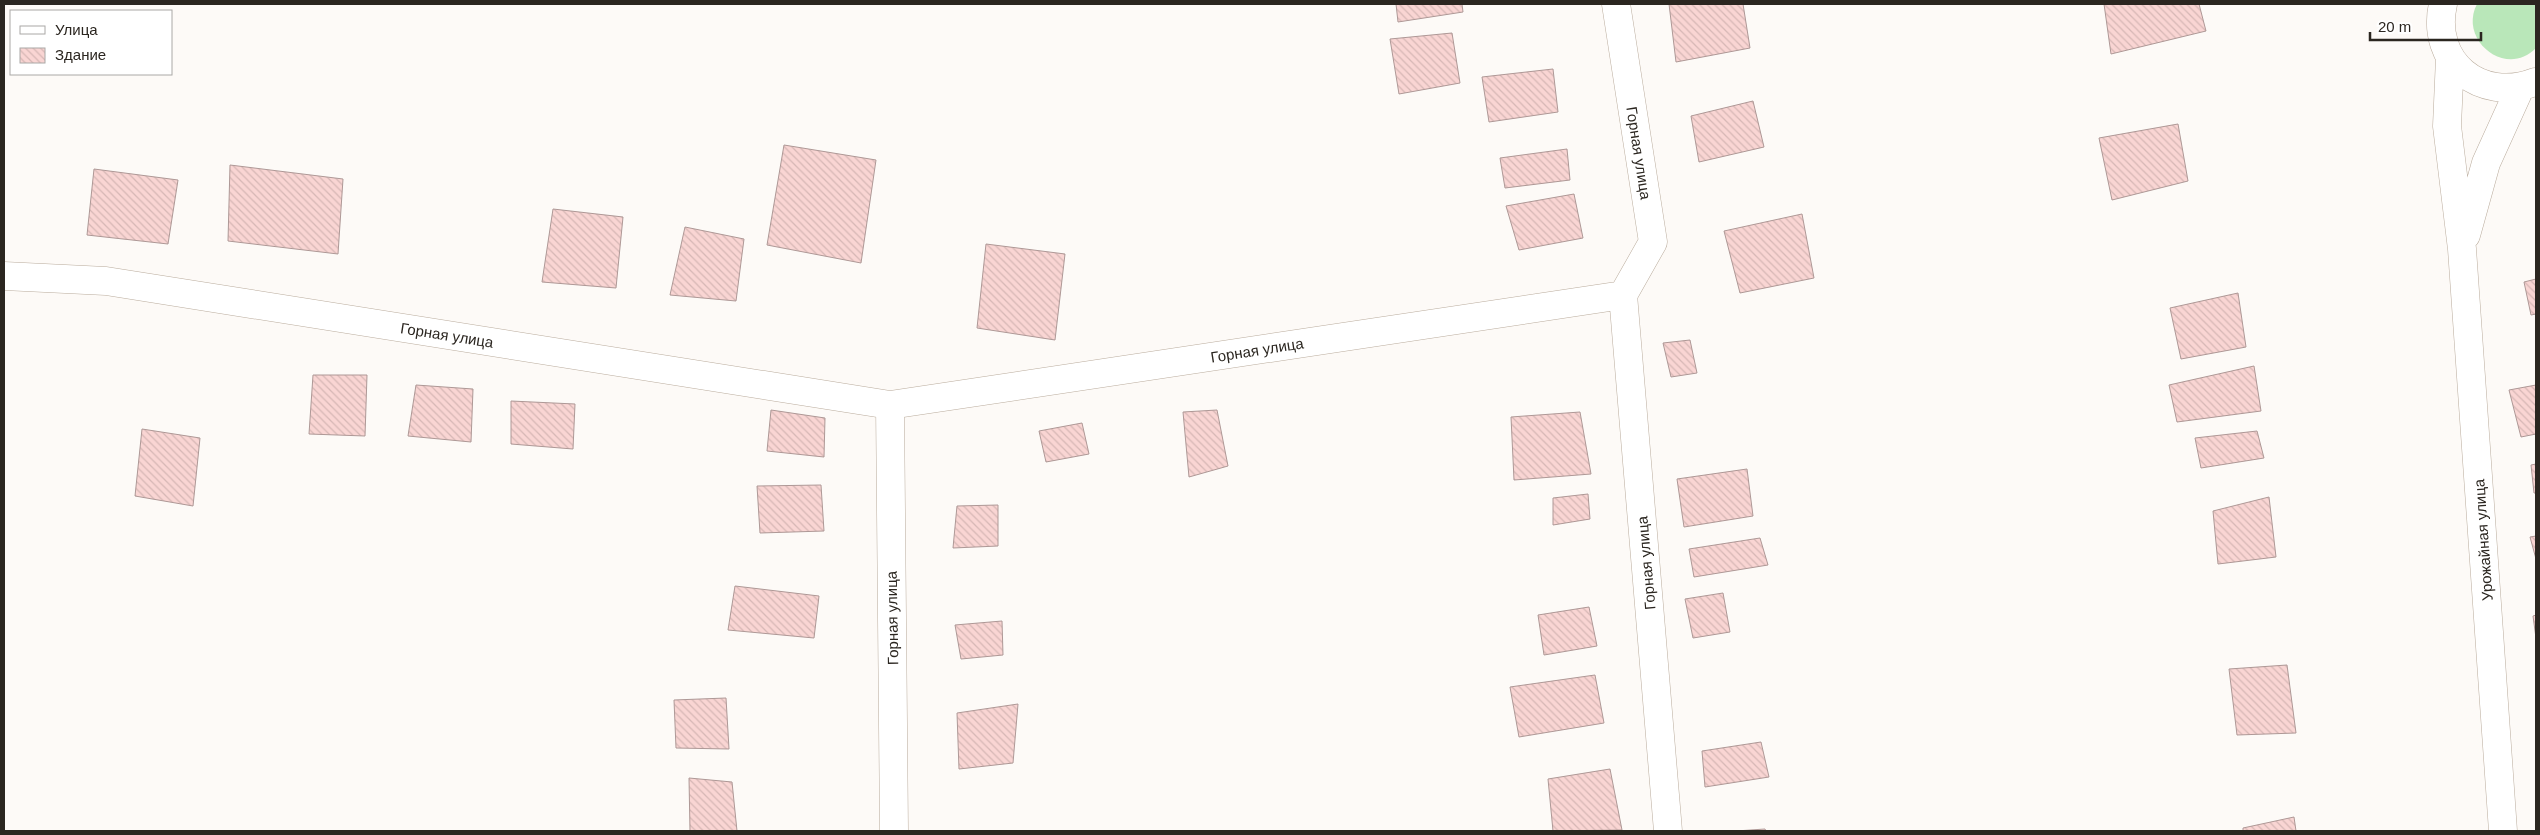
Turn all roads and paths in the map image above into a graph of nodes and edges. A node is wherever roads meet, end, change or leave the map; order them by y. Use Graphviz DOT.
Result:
graph roads {
  1 [pos="1616,4"];
  2 [pos="2443,4"];
  3 [pos="2450,58"];
  4 [pos="2528,84"];
  5 [pos="2462,248"];
  6 [pos="4,276"];
  7 [pos="1623,295"];
  8 [pos="890,405"];
  9 [pos="894,831"];
  10 [pos="1668,831"];
  11 [pos="2503,831"];
  1 -- 7 [label="street, Горная улица"];
  2 -- 3 [label="street"];
  3 -- 4 [label="street"];
  3 -- 5 [label="street, Урожайная улица"];
  4 -- 5 [label="street"];
  5 -- 11 [label="street, Урожайная улица"];
  6 -- 8 [label="street, Горная улица"];
  7 -- 8 [label="street, Горная улица"];
  7 -- 10 [label="street, Горная улица"];
  8 -- 9 [label="street, Горная улица"];
}
